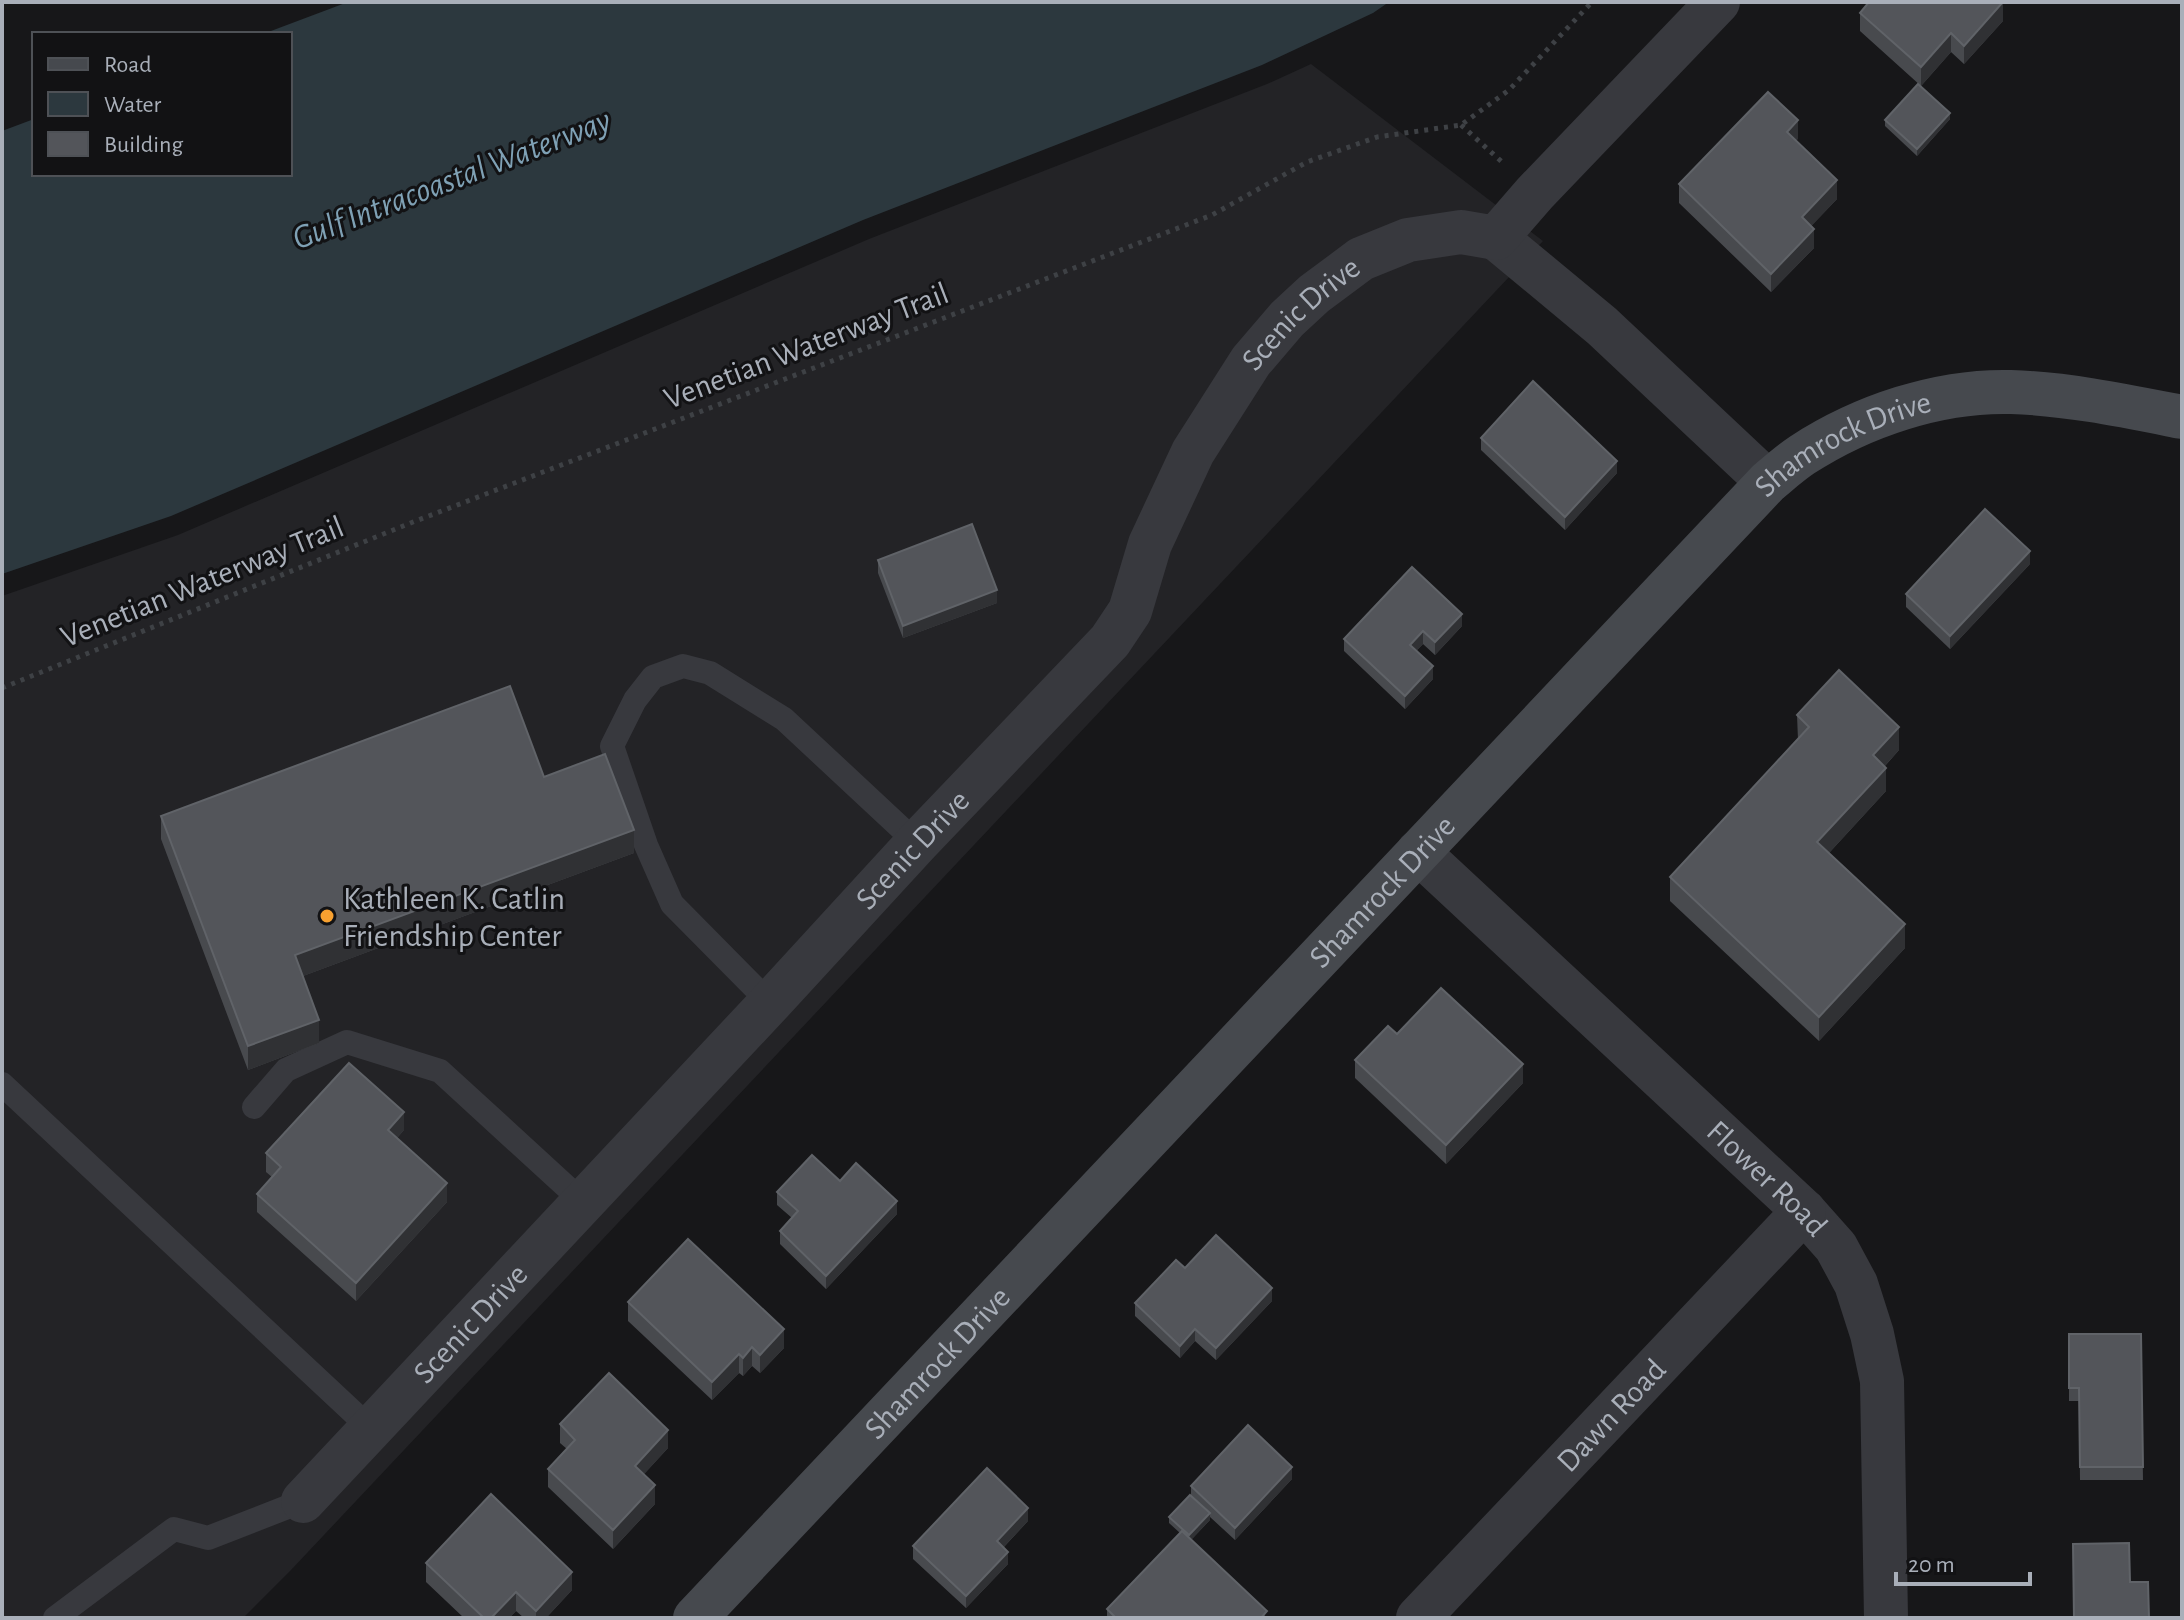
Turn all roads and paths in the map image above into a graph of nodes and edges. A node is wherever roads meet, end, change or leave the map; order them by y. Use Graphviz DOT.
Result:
graph roads {
  1 [pos="1592,2"];
  2 [pos="1718,2"];
  3 [pos="1461,125"];
  4 [pos="1535,193"];
  5 [pos="1496,238"];
  6 [pos="2182,417"];
  7 [pos="1768,482"];
  8 [pos="2,688"];
  9 [pos="917,843"];
  10 [pos="1418,852"];
  11 [pos="770,1003"];
  12 [pos="2,1084"];
  13 [pos="254,1107"];
  14 [pos="583,1202"];
  15 [pos="1804,1211"];
  16 [pos="370,1428"];
  17 [pos="303,1501"];
  18 [pos="55,1618"];
  19 [pos="695,1618"];
  20 [pos="1418,1618"];
  21 [pos="1886,1618"];
  1 -- 3 [label="path, Venetian Waterway Trail"];
  2 -- 4 [label="street"];
  3 -- 4 [label="path"];
  3 -- 8 [label="path, Venetian Waterway Trail"];
  4 -- 5 [label="street"];
  5 -- 7 [label="street"];
  5 -- 9 [label="street, Scenic Drive"];
  6 -- 7 [label="street, Shamrock Drive"];
  7 -- 10 [label="street, Shamrock Drive"];
  9 -- 11 [label="street, Scenic Drive"];
  9 -- 11 [label="lane"];
  10 -- 15 [label="street, Flower Road"];
  10 -- 19 [label="street, Shamrock Drive"];
  11 -- 14 [label="street, Scenic Drive"];
  12 -- 16 [label="lane"];
  13 -- 14 [label="lane"];
  14 -- 16 [label="street, Scenic Drive"];
  15 -- 20 [label="street, Dawn Road"];
  15 -- 21 [label="street, Flower Road"];
  16 -- 17 [label="street, Scenic Drive"];
  17 -- 18 [label="lane"];
}
